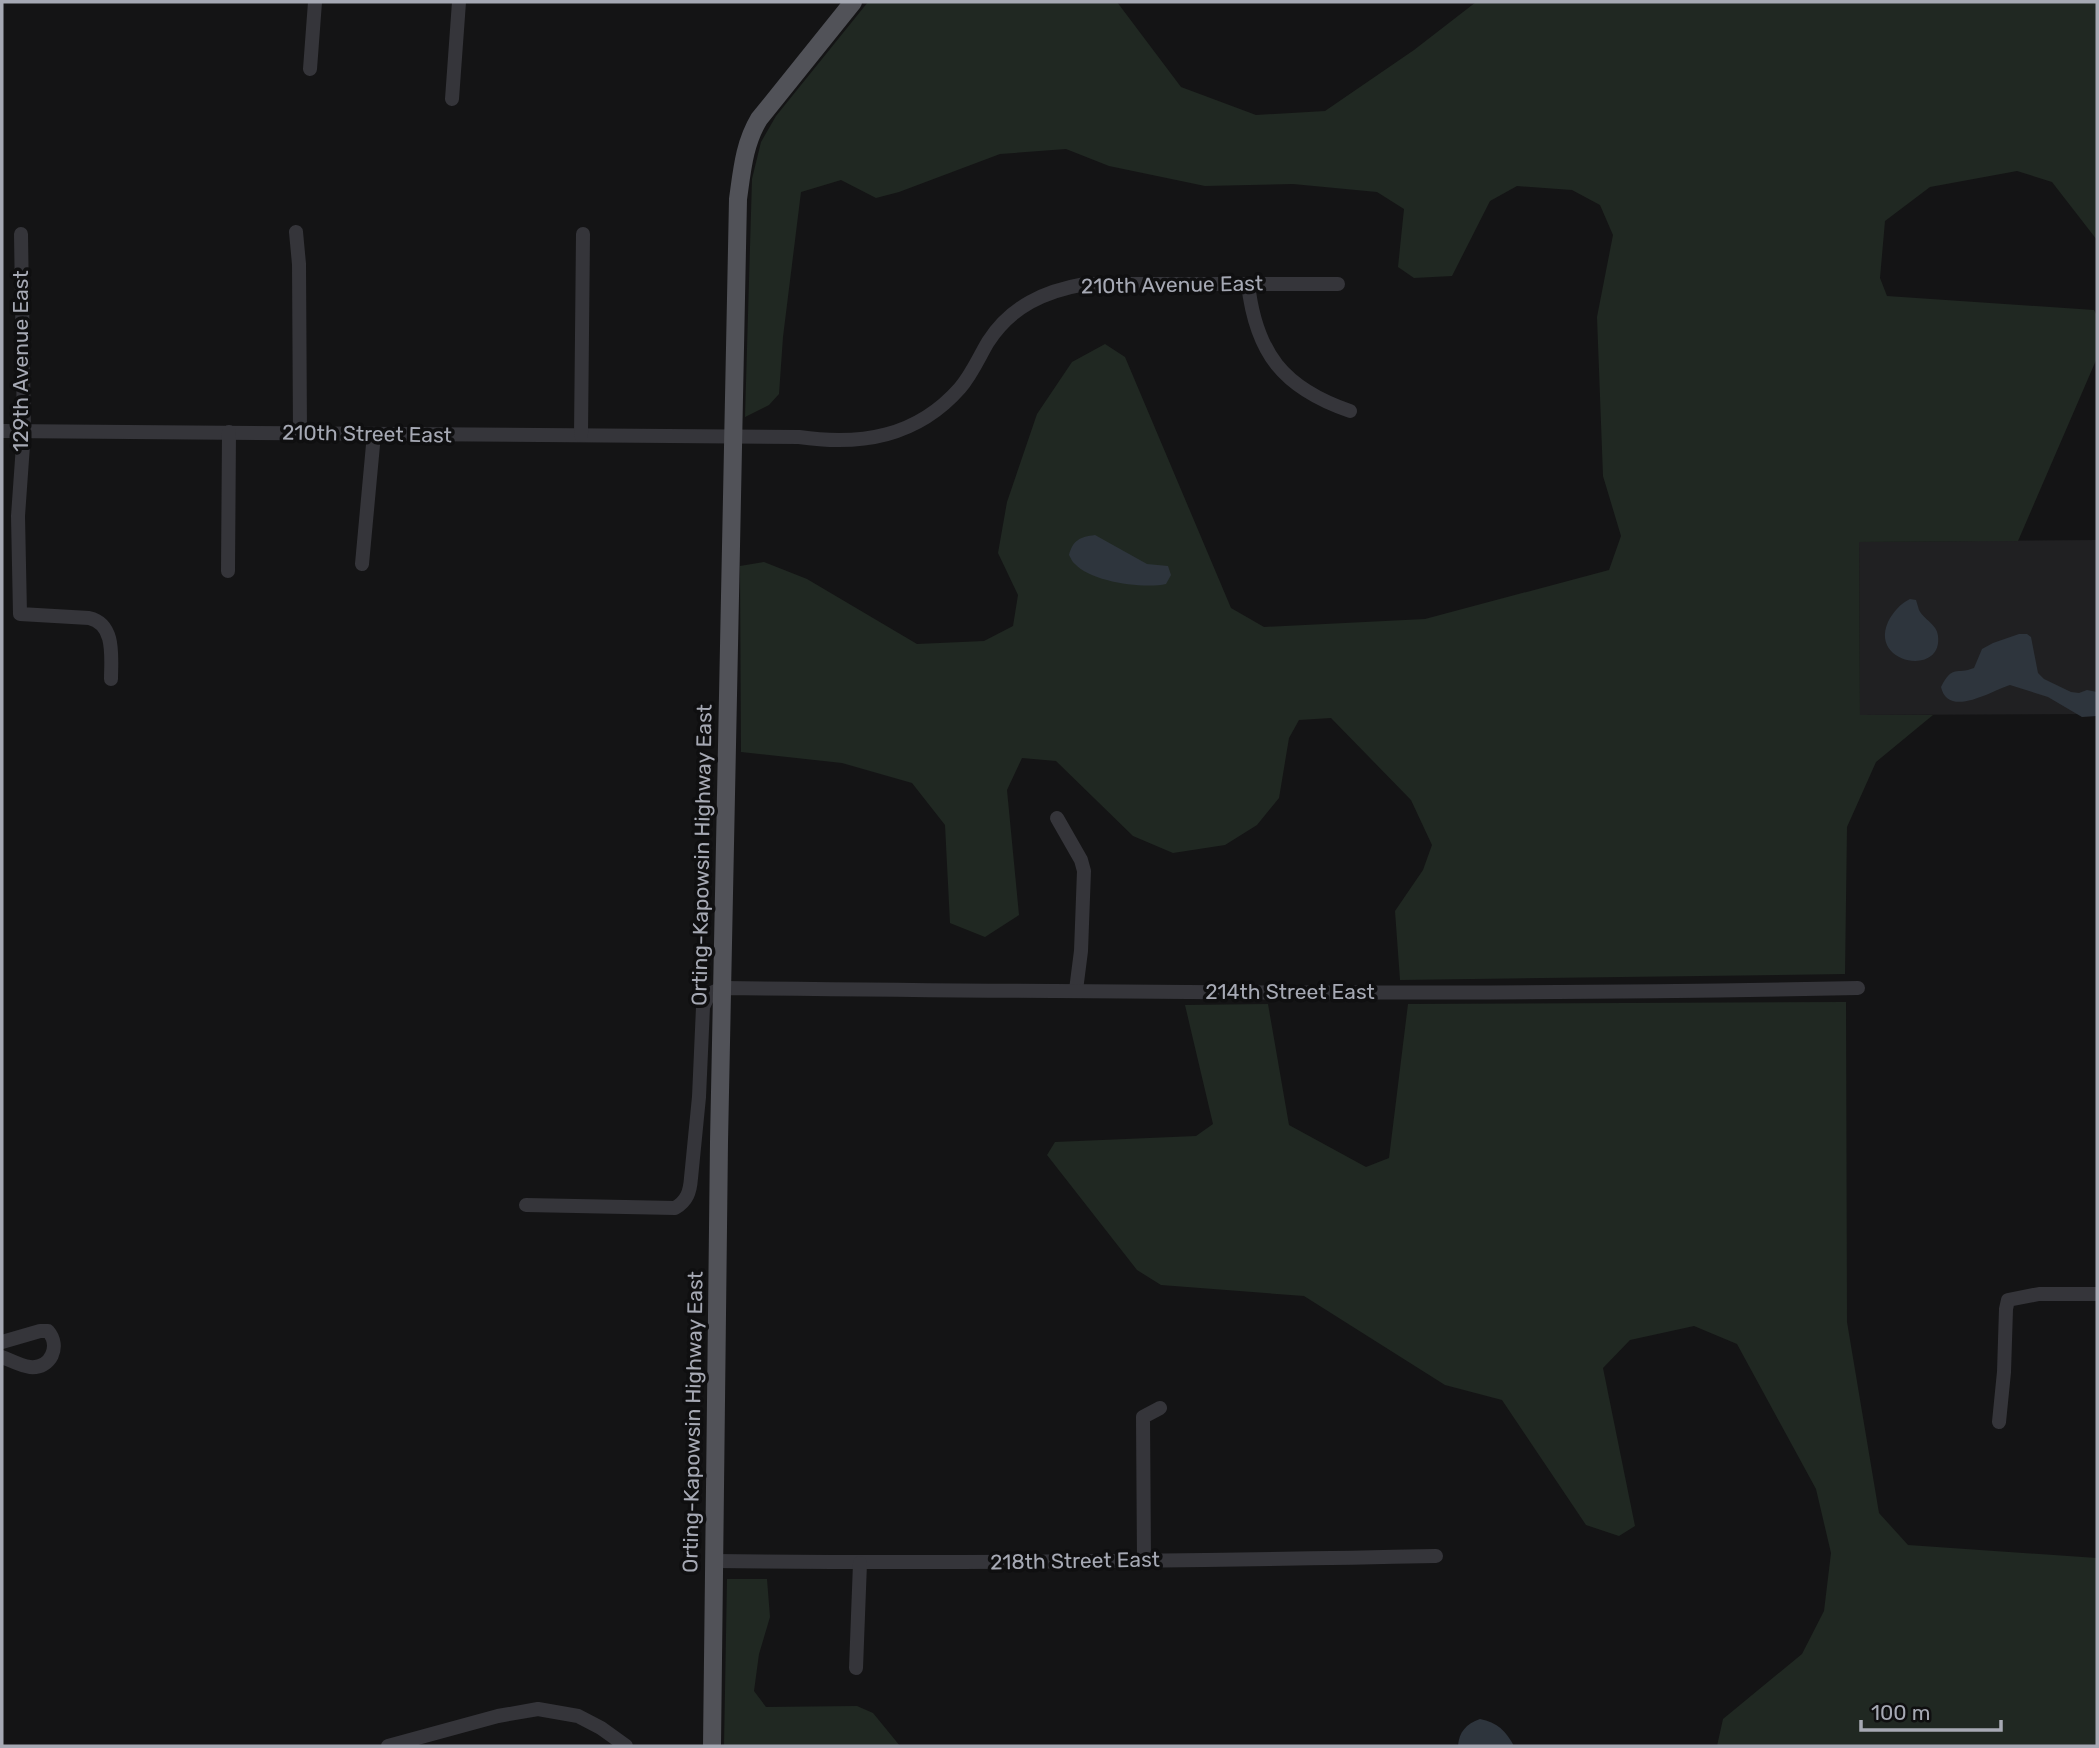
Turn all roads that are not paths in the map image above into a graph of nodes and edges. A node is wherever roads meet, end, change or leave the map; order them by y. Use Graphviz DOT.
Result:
graph roads {
  1 [pos="315,2"];
  2 [pos="459,2"];
  3 [pos="853,2"];
  4 [pos="310,69"];
  5 [pos="452,99"];
  6 [pos="296,233"];
  7 [pos="21,234"];
  8 [pos="583,234"];
  9 [pos="1248,284"];
  10 [pos="1338,284"];
  11 [pos="1350,411"];
  12 [pos="2,430"];
  13 [pos="24,431"];
  14 [pos="229,432"];
  15 [pos="300,433"];
  16 [pos="374,434"];
  17 [pos="581,435"];
  18 [pos="732,437"];
  19 [pos="362,564"];
  20 [pos="228,571"];
  21 [pos="111,679"];
  22 [pos="1057,818"];
  23 [pos="722,988"];
  24 [pos="1858,988"];
  25 [pos="1076,990"];
  26 [pos="526,1205"];
  27 [pos="2097,1294"];
  28 [pos="2,1342"];
  29 [pos="2,1357"];
  30 [pos="1160,1408"];
  31 [pos="1998,1422"];
  32 [pos="1436,1556"];
  33 [pos="1144,1560"];
  34 [pos="715,1561"];
  35 [pos="859,1563"];
  36 [pos="856,1668"];
  37 [pos="388,1746"];
  38 [pos="626,1746"];
  39 [pos="712,1746"];
  1 -- 4 [label="street"];
  2 -- 5 [label="street"];
  3 -- 18 [label="main road, Orting-Kapowsin Highway East"];
  6 -- 15 [label="street"];
  7 -- 13 [label="street, 129th Avenue East"];
  8 -- 17 [label="street"];
  9 -- 10 [label="street, 210th Avenue East"];
  9 -- 11 [label="street"];
  9 -- 18 [label="street, 210th Avenue East"];
  12 -- 13 [label="street, 210th Street East"];
  13 -- 14 [label="street, 210th Street East"];
  13 -- 21 [label="street, 129th Avenue East"];
  14 -- 15 [label="street, 210th Street East"];
  14 -- 20 [label="street"];
  15 -- 16 [label="street, 210th Street East"];
  16 -- 17 [label="street, 210th Street East"];
  16 -- 19 [label="street"];
  17 -- 18 [label="street, 210th Street East"];
  18 -- 23 [label="main road, Orting-Kapowsin Highway East"];
  22 -- 25 [label="street"];
  23 -- 25 [label="street, 214th Street East"];
  23 -- 26 [label="street"];
  23 -- 34 [label="main road, Orting-Kapowsin Highway East"];
  24 -- 25 [label="street, 214th Street East"];
  27 -- 31 [label="street"];
  28 -- 29 [label="street"];
  30 -- 33 [label="street"];
  32 -- 33 [label="street, 218th Street East"];
  33 -- 35 [label="street, 218th Street East"];
  34 -- 35 [label="street, 218th Street East"];
  34 -- 39 [label="main road, Orting-Kapowsin Highway East"];
  35 -- 36 [label="street"];
  37 -- 38 [label="street"];
}
